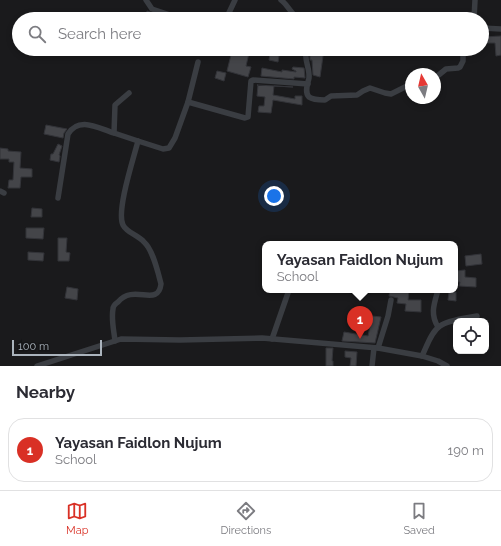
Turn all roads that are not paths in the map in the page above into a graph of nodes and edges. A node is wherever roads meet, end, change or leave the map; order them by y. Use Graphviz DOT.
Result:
graph roads {
  1 [pos="146,0"];
  2 [pos="235,0"];
  3 [pos="281,0"];
  4 [pos="475,0"];
  5 [pos="161,12"];
  6 [pos="229,12"];
  7 [pos="291,12"];
  8 [pos="474,12"];
  9 [pos="489,28"];
  10 [pos="501,29"];
  11 [pos="305,56"];
  12 [pos="463,56"];
  13 [pos="198,62"];
  14 [pos="441,73"];
  15 [pos="308,84"];
  16 [pos="405,87"];
  17 [pos="129,93"];
  18 [pos="188,102"];
  19 [pos="114,133"];
  20 [pos="138,141"];
  21 [pos="58,198"];
  22 [pos="288,293"];
  23 [pos="437,293"];
  24 [pos="391,300"];
  25 [pos="477,316"];
  26 [pos="438,327"];
  27 [pos="272,339"];
  28 [pos="115,341"];
  29 [pos="376,348"];
  30 [pos="422,356"];
  31 [pos="37,366"];
  32 [pos="372,366"];
  33 [pos="447,366"];
  1 -- 5 [label="street"];
  2 -- 6 [label="street"];
  3 -- 7 [label="street"];
  4 -- 8 [label="street"];
  9 -- 10 [label="street"];
  11 -- 15 [label="street"];
  12 -- 14 [label="street"];
  13 -- 18 [label="street"];
  15 -- 16 [label="street"];
  15 -- 18 [label="street"];
  17 -- 19 [label="street"];
  18 -- 20 [label="street"];
  19 -- 20 [label="street"];
  19 -- 21 [label="street"];
  20 -- 28 [label="street"];
  22 -- 27 [label="street"];
  23 -- 26 [label="street"];
  24 -- 29 [label="street"];
  25 -- 26 [label="street"];
  26 -- 30 [label="street"];
  27 -- 28 [label="street"];
  27 -- 29 [label="street"];
  28 -- 31 [label="street"];
  29 -- 30 [label="street"];
  29 -- 32 [label="street"];
  30 -- 33 [label="street"];
}
